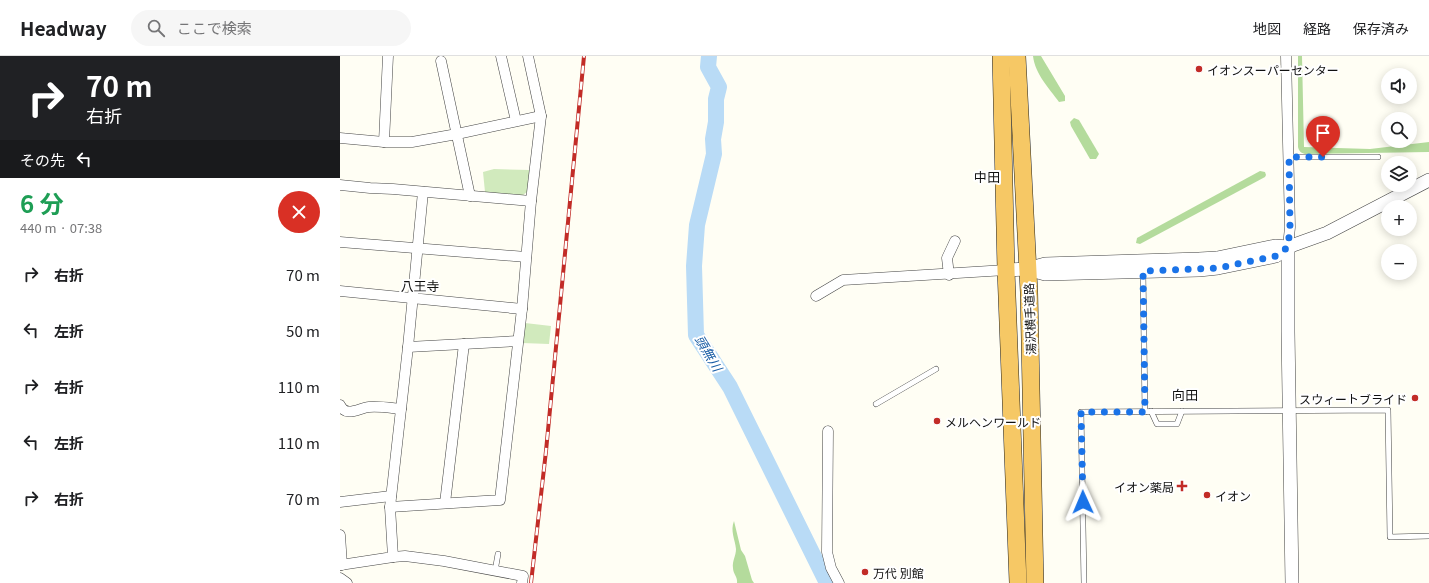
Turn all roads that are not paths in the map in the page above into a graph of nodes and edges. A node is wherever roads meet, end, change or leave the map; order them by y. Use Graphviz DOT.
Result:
graph roads {
  1 [pos="388,56"];
  2 [pos="501,56"];
  3 [pos="528,56"];
  4 [pos="1001,56"];
  5 [pos="1017,56"];
  6 [pos="1286,56"];
  7 [pos="441,61"];
  8 [pos="540,116"];
  9 [pos="516,121"];
  10 [pos="456,134"];
  11 [pos="340,138"];
  12 [pos="384,142"];
  13 [pos="1289,157"];
  14 [pos="1378,157"];
  15 [pos="1429,180"];
  16 [pos="340,185"];
  17 [pos="423,192"];
  18 [pos="470,196"];
  19 [pos="531,201"];
  20 [pos="955,240"];
  21 [pos="340,242"];
  22 [pos="1288,247"];
  23 [pos="418,248"];
  24 [pos="526,257"];
  25 [pos="1027,269"];
  26 [pos="1006,270"];
  27 [pos="1143,271"];
  28 [pos="949,275"];
  29 [pos="340,291"];
  30 [pos="816,296"];
  31 [pos="412,297"];
  32 [pos="522,309"];
  33 [pos="518,341"];
  34 [pos="464,344"];
  35 [pos="408,347"];
  36 [pos="936,369"];
  37 [pos="876,404"];
  38 [pos="340,405"];
  39 [pos="401,409"];
  40 [pos="1182,411"];
  41 [pos="1289,411"];
  42 [pos="1145,412"];
  43 [pos="1151,412"];
  44 [pos="828,432"];
  45 [pos="391,496"];
  46 [pos="340,502"];
  47 [pos="445,503"];
  48 [pos="390,507"];
  49 [pos="340,535"];
  50 [pos="1429,536"];
  51 [pos="498,554"];
  52 [pos="393,557"];
  53 [pos="341,565"];
  54 [pos="496,571"];
  55 [pos="340,578"];
  56 [pos="347,583"];
  57 [pos="522,583"];
  58 [pos="839,583"];
  59 [pos="1018,583"];
  60 [pos="1035,583"];
  61 [pos="1084,583"];
  62 [pos="1292,583"];
  1 -- 12 [label="street"];
  2 -- 9 [label="street"];
  3 -- 8 [label="street"];
  4 -- 26 [label="highway, 湯沢横手道路"];
  5 -- 25 [label="highway, 湯沢横手道路"];
  6 -- 13 [label="street"];
  7 -- 10 [label="street"];
  8 -- 9 [label="street"];
  8 -- 19 [label="street"];
  9 -- 10 [label="street"];
  10 -- 12 [label="street"];
  10 -- 18 [label="street"];
  11 -- 12 [label="street"];
  13 -- 14 [label="lane"];
  13 -- 22 [label="street"];
  15 -- 22 [label="street"];
  16 -- 17 [label="street"];
  17 -- 18 [label="street"];
  17 -- 23 [label="street"];
  18 -- 19 [label="street"];
  19 -- 24 [label="street"];
  20 -- 28 [label="street"];
  21 -- 23 [label="street"];
  22 -- 25 [label="street"];
  22 -- 27 [label="street"];
  22 -- 41 [label="street"];
  23 -- 24 [label="street"];
  23 -- 31 [label="street"];
  24 -- 32 [label="street"];
  25 -- 26 [label="street"];
  25 -- 27 [label="street"];
  25 -- 60 [label="highway, 湯沢横手道路"];
  26 -- 28 [label="street"];
  26 -- 59 [label="highway, 湯沢横手道路"];
  27 -- 42 [label="lane"];
  28 -- 30 [label="street"];
  29 -- 31 [label="street"];
  31 -- 32 [label="street"];
  31 -- 35 [label="street"];
  32 -- 33 [label="street"];
  33 -- 34 [label="street"];
  33 -- 47 [label="street"];
  34 -- 35 [label="street"];
  34 -- 47 [label="street"];
  35 -- 39 [label="street"];
  36 -- 37 [label="lane"];
  38 -- 39 [label="street"];
  39 -- 45 [label="street"];
  40 -- 41 [label="lane"];
  40 -- 43 [label="lane"];
  40 -- 43 [label="lane"];
  41 -- 50 [label="lane"];
  41 -- 62 [label="street"];
  42 -- 43 [label="lane"];
  42 -- 61 [label="lane"];
  44 -- 58 [label="street"];
  45 -- 46 [label="street"];
  45 -- 48 [label="street"];
  47 -- 48 [label="street"];
  48 -- 52 [label="street"];
  49 -- 53 [label="street"];
  51 -- 54 [label="lane"];
  52 -- 53 [label="street"];
  52 -- 54 [label="street"];
  54 -- 57 [label="street"];
  55 -- 56 [label="street"];
}
